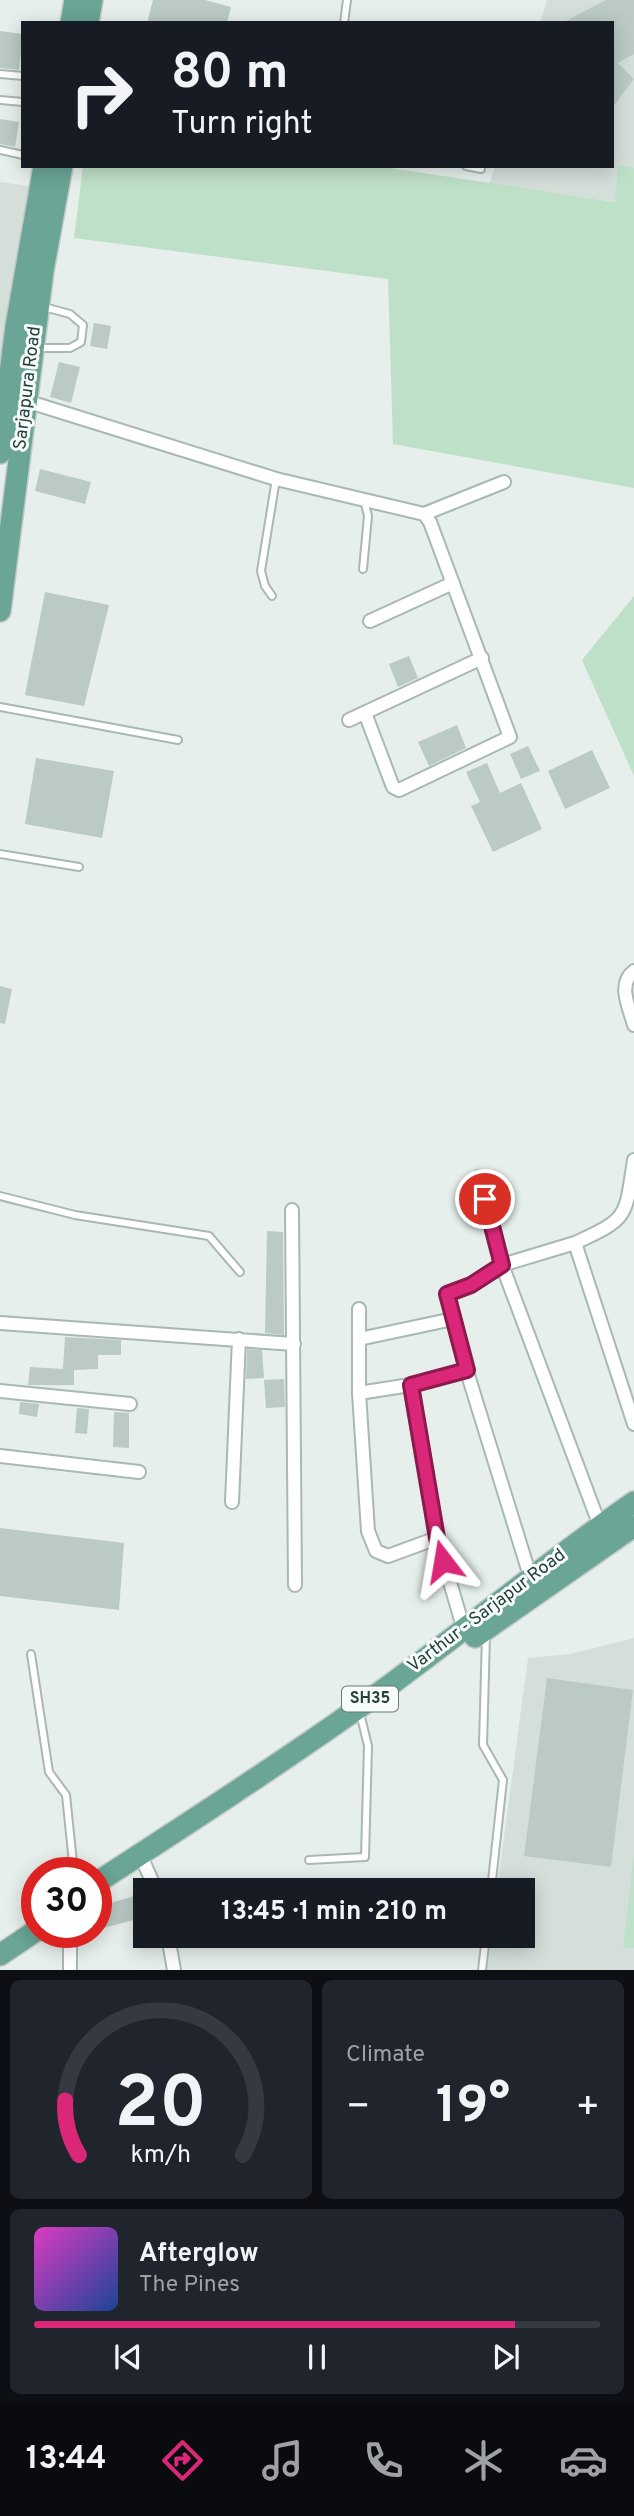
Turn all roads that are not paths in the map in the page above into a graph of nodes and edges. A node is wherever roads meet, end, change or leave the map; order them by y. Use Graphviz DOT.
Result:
graph roads {
  1 [pos="75,0"];
  2 [pos="92,0"];
  3 [pos="347,0"];
  4 [pos="71,21"];
  5 [pos="88,21"];
  6 [pos="344,21"];
  7 [pos="0,74"];
  8 [pos="21,76"];
  9 [pos="0,100"];
  10 [pos="21,102"];
  11 [pos="0,150"];
  12 [pos="21,155"];
  13 [pos="44,168"];
  14 [pos="62,168"];
  15 [pos="476,168"];
  16 [pos="481,169"];
  17 [pos="39,306"];
  18 [pos="28,335"];
  19 [pos="11,393"];
  20 [pos="0,453"];
  21 [pos="276,479"];
  22 [pos="504,482"];
  23 [pos="363,498"];
  24 [pos="424,514"];
  25 [pos="363,569"];
  26 [pos="453,583"];
  27 [pos="272,596"];
  28 [pos="0,611"];
  29 [pos="370,621"];
  30 [pos="482,659"];
  31 [pos="0,707"];
  32 [pos="365,713"];
  33 [pos="349,720"];
  34 [pos="178,740"];
  35 [pos="0,854"];
  36 [pos="79,867"];
  37 [pos="634,971"];
  38 [pos="634,1025"];
  39 [pos="634,1160"];
  40 [pos="479,1177"];
  41 [pos="0,1196"];
  42 [pos="630,1208"];
  43 [pos="292,1210"];
  44 [pos="575,1243"];
  45 [pos="502,1265"];
  46 [pos="240,1272"];
  47 [pos="359,1309"];
  48 [pos="453,1319"];
  49 [pos="0,1324"];
  50 [pos="239,1339"];
  51 [pos="359,1339"];
  52 [pos="294,1344"];
  53 [pos="467,1370"];
  54 [pos="411,1385"];
  55 [pos="0,1391"];
  56 [pos="359,1393"];
  57 [pos="130,1404"];
  58 [pos="634,1424"];
  59 [pos="0,1456"];
  60 [pos="139,1472"];
  61 [pos="232,1502"];
  62 [pos="634,1502"];
  63 [pos="600,1526"];
  64 [pos="634,1526"];
  65 [pos="437,1538"];
  66 [pos="530,1576"];
  67 [pos="295,1585"];
  68 [pos="476,1626"];
  69 [pos="31,1654"];
  70 [pos="359,1712"];
  71 [pos="72,1857"];
  72 [pos="143,1859"];
  73 [pos="309,1860"];
  74 [pos="112,1875"];
  75 [pos="151,1878"];
  76 [pos="492,1878"];
  77 [pos="112,1881"];
  78 [pos="21,1932"];
  79 [pos="21,1941"];
  80 [pos="0,1946"];
  81 [pos="70,1948"];
  82 [pos="170,1948"];
  83 [pos="485,1948"];
  84 [pos="0,1955"];
  85 [pos="71,1970"];
  86 [pos="174,1970"];
  87 [pos="482,1970"];
  1 -- 4 [label="main road"];
  2 -- 5 [label="main road"];
  3 -- 6 [label="lane"];
  7 -- 8 [label="lane"];
  9 -- 10 [label="lane"];
  11 -- 12 [label="lane"];
  13 -- 18 [label="main road, Sarjapura Road"];
  14 -- 17 [label="main road, Sarjapura Road"];
  15 -- 16 [label="lane"];
  17 -- 18 [label="main road, Sarjapura Road"];
  17 -- 18 [label="lane"];
  18 -- 19 [label="main road, Sarjapura Road"];
  19 -- 20 [label="main road, Sarjapura Road"];
  19 -- 21 [label="street"];
  19 -- 28 [label="main road, Sarjapura Road"];
  21 -- 23 [label="street"];
  21 -- 27 [label="lane"];
  22 -- 24 [label="street"];
  23 -- 24 [label="street"];
  23 -- 25 [label="lane"];
  24 -- 26 [label="street"];
  26 -- 29 [label="street"];
  26 -- 30 [label="street"];
  30 -- 32 [label="street"];
  30 -- 32 [label="street"];
  31 -- 34 [label="lane"];
  32 -- 33 [label="street"];
  35 -- 36 [label="lane"];
  37 -- 38 [label="street"];
  39 -- 42 [label="street"];
  40 -- 45 [label="street"];
  41 -- 46 [label="lane"];
  42 -- 44 [label="street"];
  43 -- 52 [label="street"];
  44 -- 45 [label="street"];
  44 -- 58 [label="street"];
  45 -- 48 [label="street"];
  45 -- 63 [label="street"];
  47 -- 51 [label="street"];
  48 -- 51 [label="street"];
  48 -- 53 [label="street"];
  49 -- 50 [label="street"];
  50 -- 52 [label="street"];
  50 -- 61 [label="street"];
  51 -- 56 [label="street"];
  52 -- 67 [label="street"];
  53 -- 54 [label="street"];
  53 -- 66 [label="street"];
  54 -- 56 [label="street"];
  54 -- 65 [label="street"];
  55 -- 57 [label="street"];
  56 -- 65 [label="street"];
  59 -- 60 [label="street"];
  62 -- 63 [label="main road, Varthur - Sarjapur Road / SH35"];
  63 -- 66 [label="main road, Varthur - Sarjapur Road / SH35"];
  64 -- 68 [label="main road, Varthur - Sarjapur Road / SH35"];
  65 -- 68 [label="street"];
  66 -- 68 [label="main road, Varthur - Sarjapur Road / SH35"];
  68 -- 70 [label="main road, Varthur - Sarjapur Road / SH35"];
  68 -- 76 [label="lane"];
  69 -- 71 [label="lane"];
  70 -- 72 [label="main road, Varthur - Sarjapur Road / SH35"];
  70 -- 73 [label="lane"];
  72 -- 74 [label="main road, Varthur - Sarjapur Road / SH35"];
  72 -- 75 [label="street"];
  72 -- 77 [label="main road, Varthur - Sarjapur Road / SH35"];
  78 -- 80 [label="main road"];
  79 -- 84 [label="main road"];
  81 -- 85 [label="street"];
  82 -- 86 [label="street"];
  83 -- 87 [label="lane"];
}
